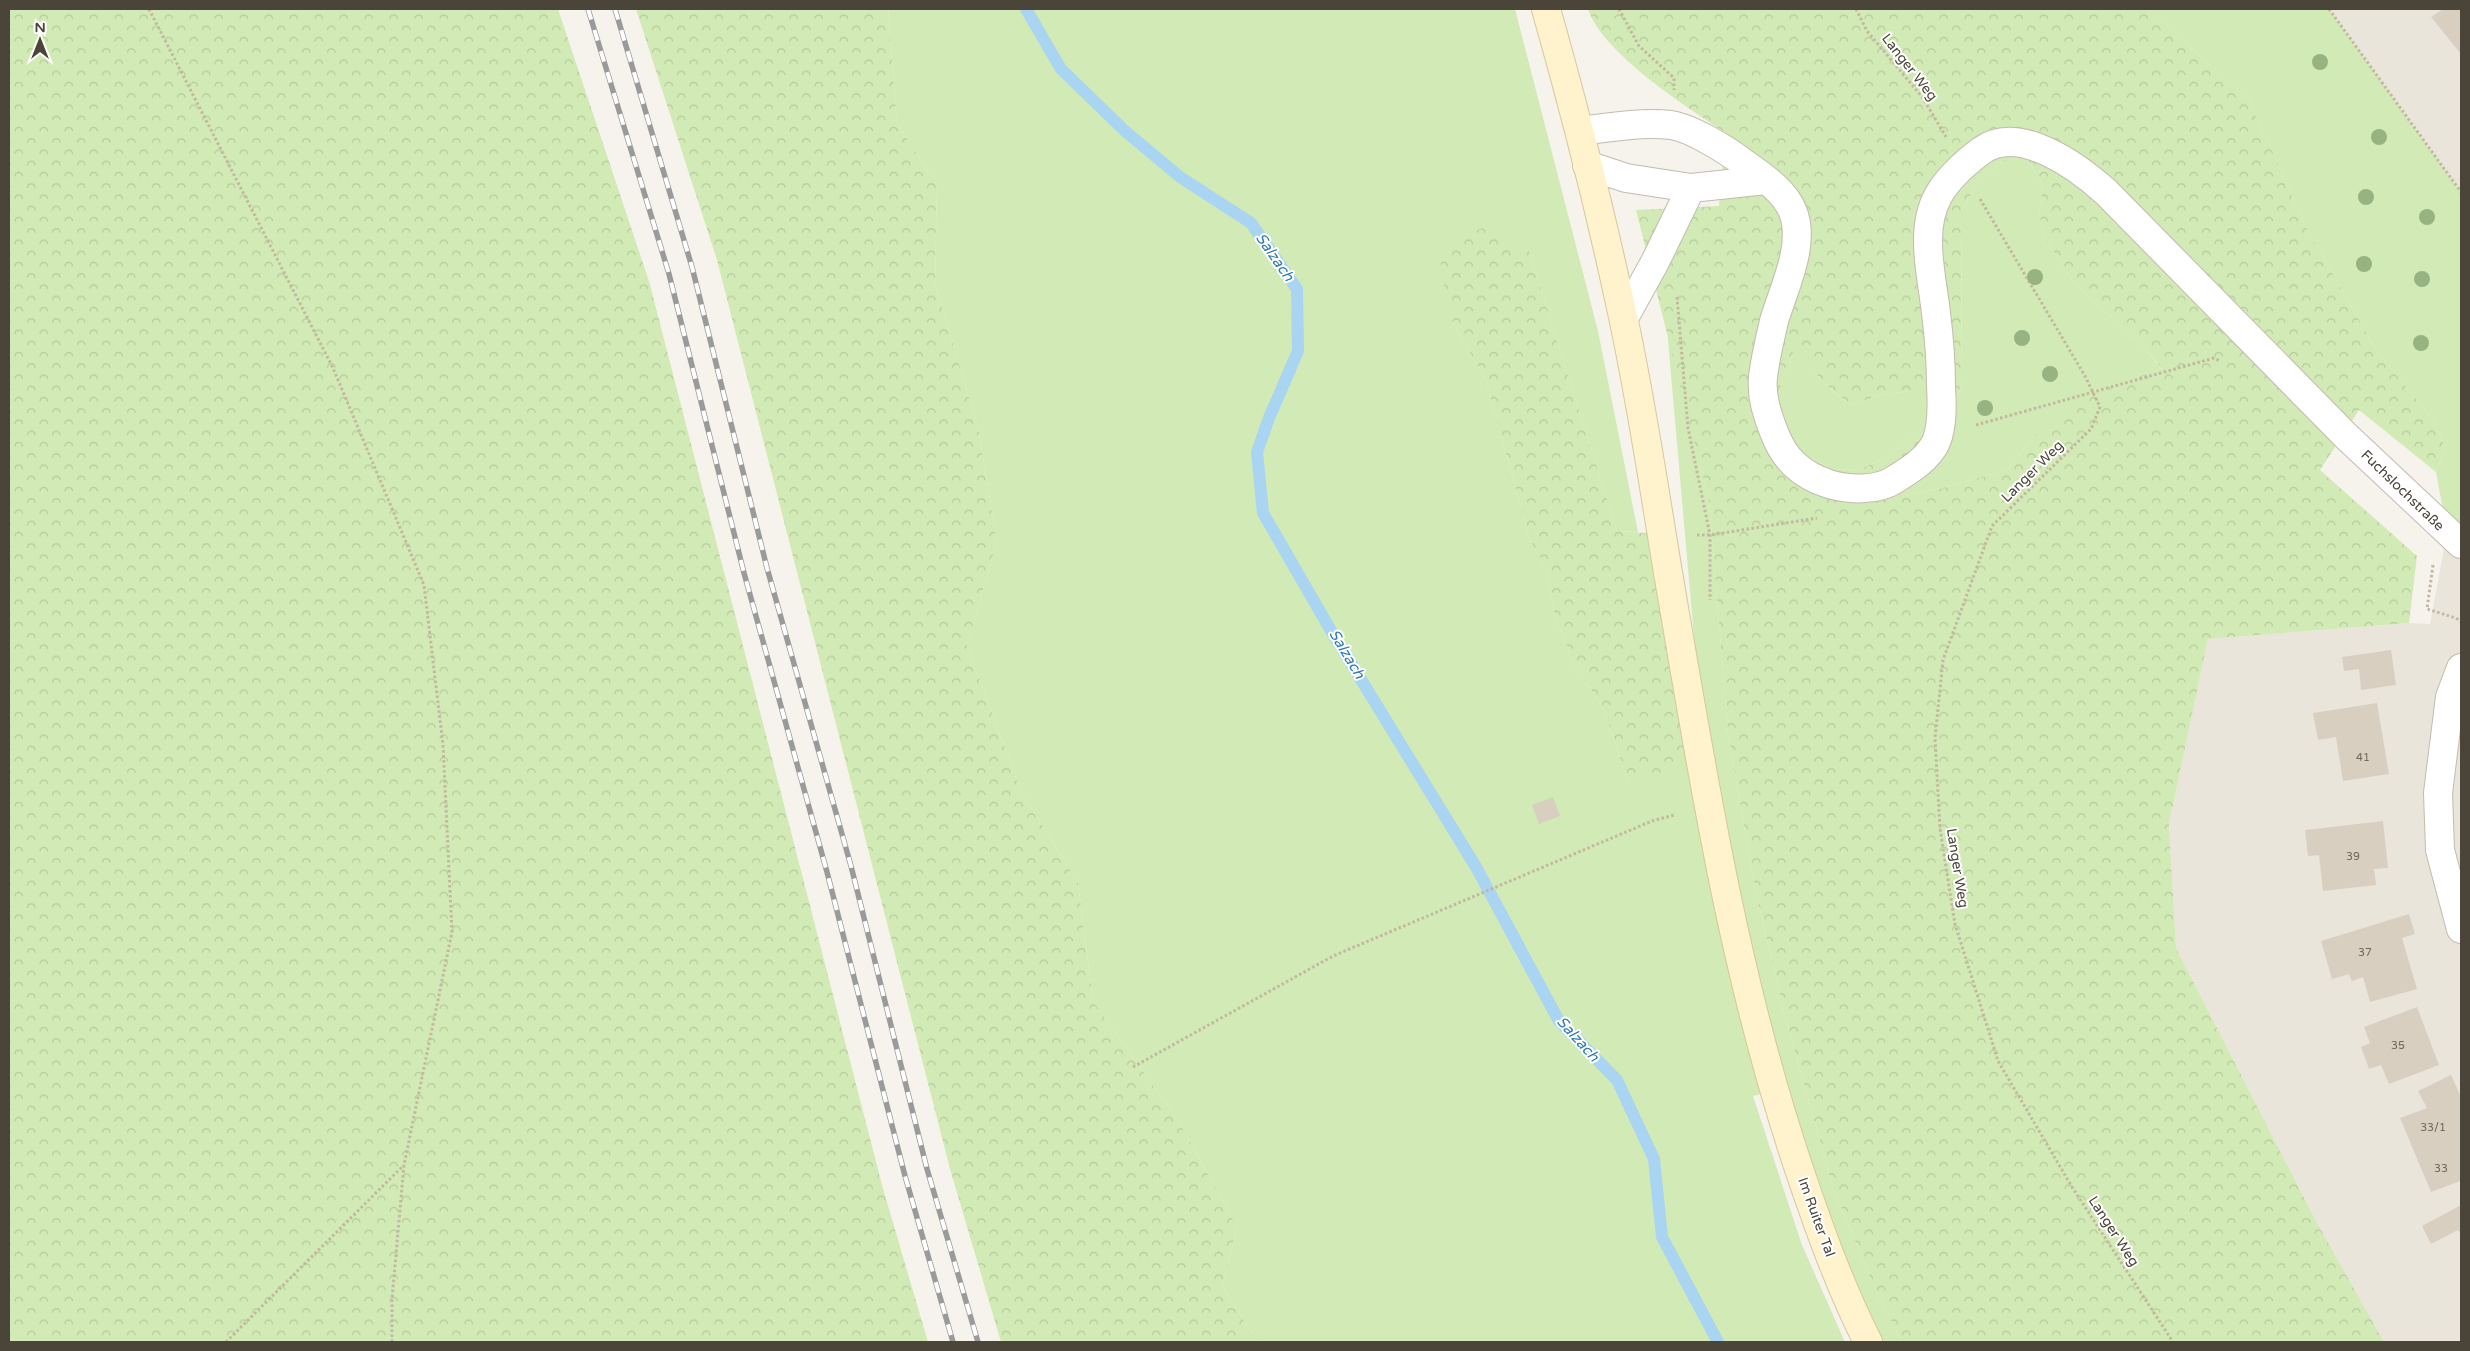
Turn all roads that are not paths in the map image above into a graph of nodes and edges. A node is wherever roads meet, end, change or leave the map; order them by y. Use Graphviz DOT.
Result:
graph roads {
  1 [pos="1546,9"];
  2 [pos="1581,131"];
  3 [pos="1588,165"];
  4 [pos="1766,180"];
  5 [pos="1691,188"];
  6 [pos="1624,318"];
  7 [pos="2461,544"];
  8 [pos="2461,668"];
  9 [pos="2461,929"];
  10 [pos="1868,1342"];
  1 -- 2 [label="street, Im Ruiter Tal"];
  2 -- 3 [label="street, Im Ruiter Tal"];
  2 -- 4 [label="street, Fuchslochstraße"];
  3 -- 5 [label="street"];
  3 -- 6 [label="street, Im Ruiter Tal"];
  4 -- 5 [label="street"];
  4 -- 7 [label="street, Fuchslochstraße"];
  5 -- 6 [label="street"];
  6 -- 10 [label="street, Im Ruiter Tal"];
  8 -- 9 [label="street"];
}
